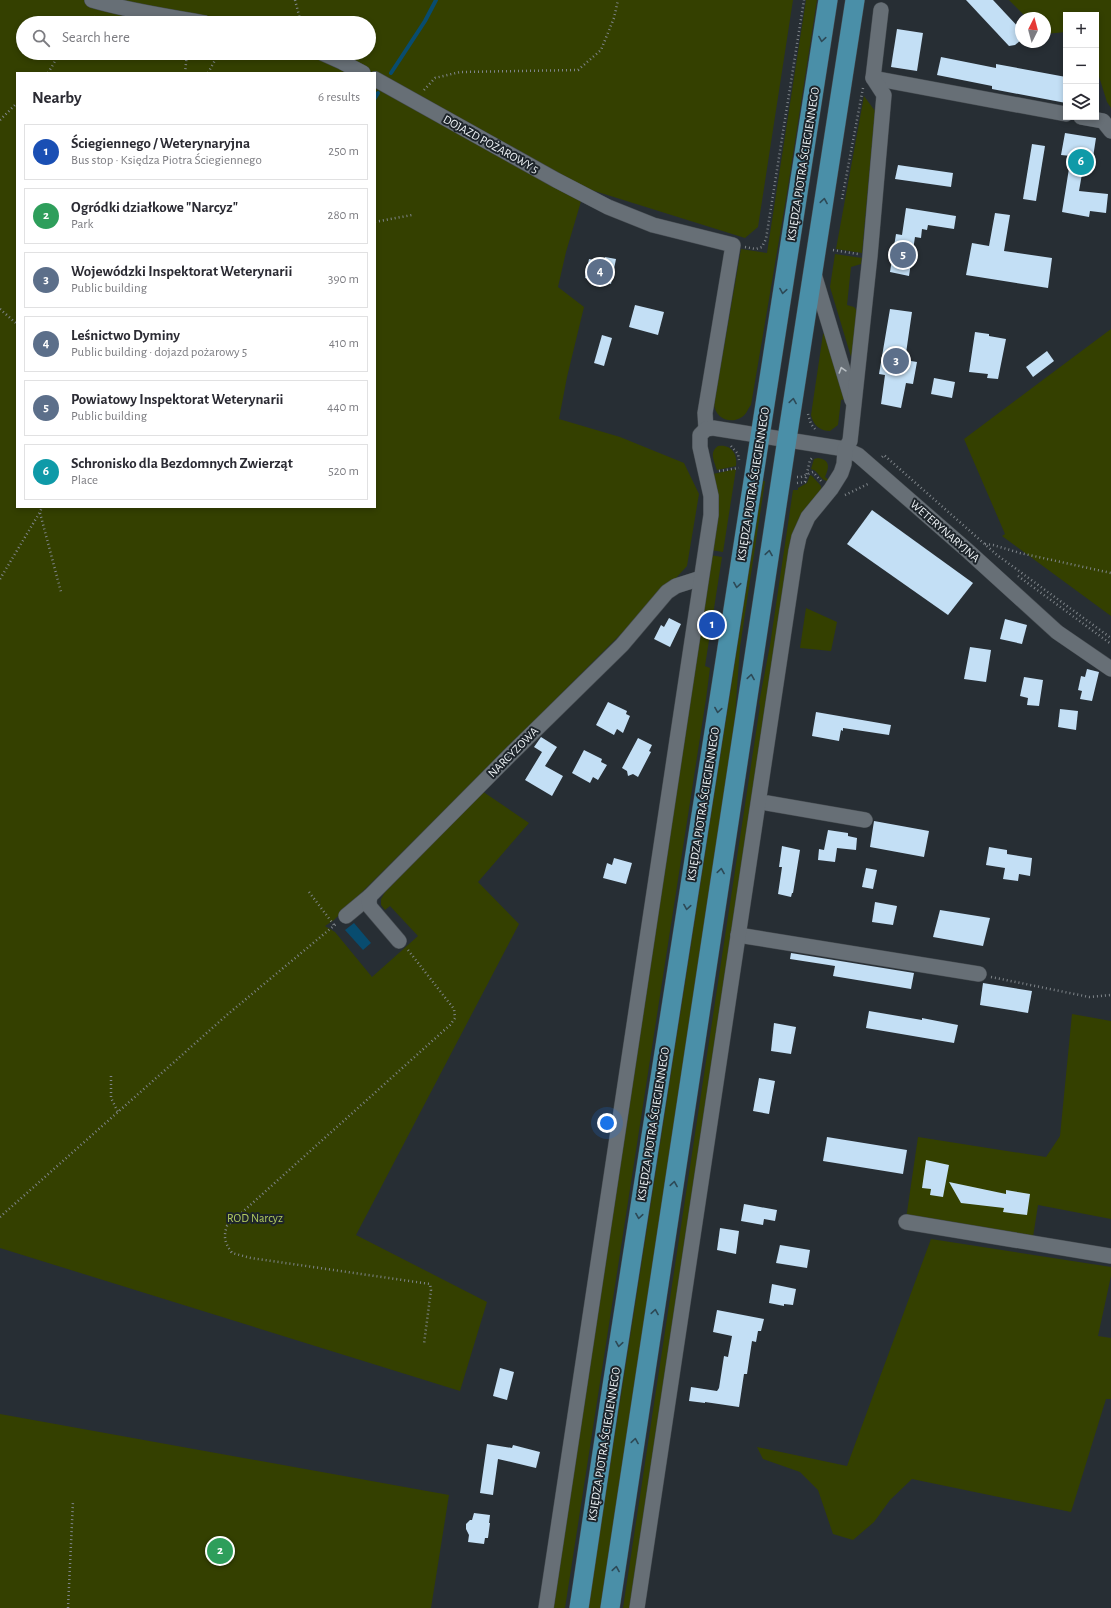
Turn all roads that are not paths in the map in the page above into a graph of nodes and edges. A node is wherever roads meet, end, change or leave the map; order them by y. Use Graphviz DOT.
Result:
graph roads {
  1 [pos="92,0"];
  2 [pos="828,0"];
  3 [pos="855,0"];
  4 [pos="881,10"];
  5 [pos="162,16"];
  6 [pos="338,60"];
  7 [pos="362,72"];
  8 [pos="376,80"];
  9 [pos="869,80"];
  10 [pos="1063,113"];
  11 [pos="1098,120"];
  12 [pos="1111,131"];
  13 [pos="813,272"];
  14 [pos="854,407"];
  15 [pos="706,429"];
  16 [pos="761,436"];
  17 [pos="787,439"];
  18 [pos="845,449"];
  19 [pos="701,578"];
  20 [pos="1111,669"];
  21 [pos="766,803"];
  22 [pos="865,820"];
  23 [pos="370,896"];
  24 [pos="346,916"];
  25 [pos="738,935"];
  26 [pos="402,944"];
  27 [pos="979,974"];
  28 [pos="906,1222"];
  29 [pos="1111,1256"];
  30 [pos="546,1608"];
  31 [pos="579,1608"];
  32 [pos="610,1608"];
  33 [pos="637,1608"];
  1 -- 5 [label="street"];
  2 -- 16 [label="main road, KSIĘDZA PIOTRA ŚCIEGIENNEGO, one-way"];
  13 -- 3 [label="main road, one-way"];
  4 -- 9 [label="street"];
  6 -- 7 [label="street"];
  8 -- 15 [label="street, DOJAZD POŻAROWY 5"];
  9 -- 10 [label="street"];
  9 -- 14 [label="street"];
  11 -- 12 [label="street"];
  14 -- 13 [label="street, one-way"];
  17 -- 13 [label="main road, one-way"];
  14 -- 18 [label="street"];
  15 -- 16 [label="street, WETERYNARYJNA"];
  15 -- 19 [label="street"];
  16 -- 17 [label="street, WETERYNARYJNA"];
  16 -- 31 [label="main road, KSIĘDZA PIOTRA ŚCIEGIENNEGO, one-way"];
  17 -- 18 [label="street, WETERYNARYJNA"];
  32 -- 17 [label="main road, one-way"];
  18 -- 20 [label="street, WETERYNARYJNA"];
  18 -- 25 [label="street"];
  19 -- 23 [label="street, NARCYZOWA"];
  19 -- 30 [label="street"];
  21 -- 22 [label="street"];
  23 -- 24 [label="street, NARCYZOWA"];
  23 -- 26 [label="street"];
  25 -- 27 [label="street"];
  25 -- 33 [label="street"];
  28 -- 29 [label="street"];
}
